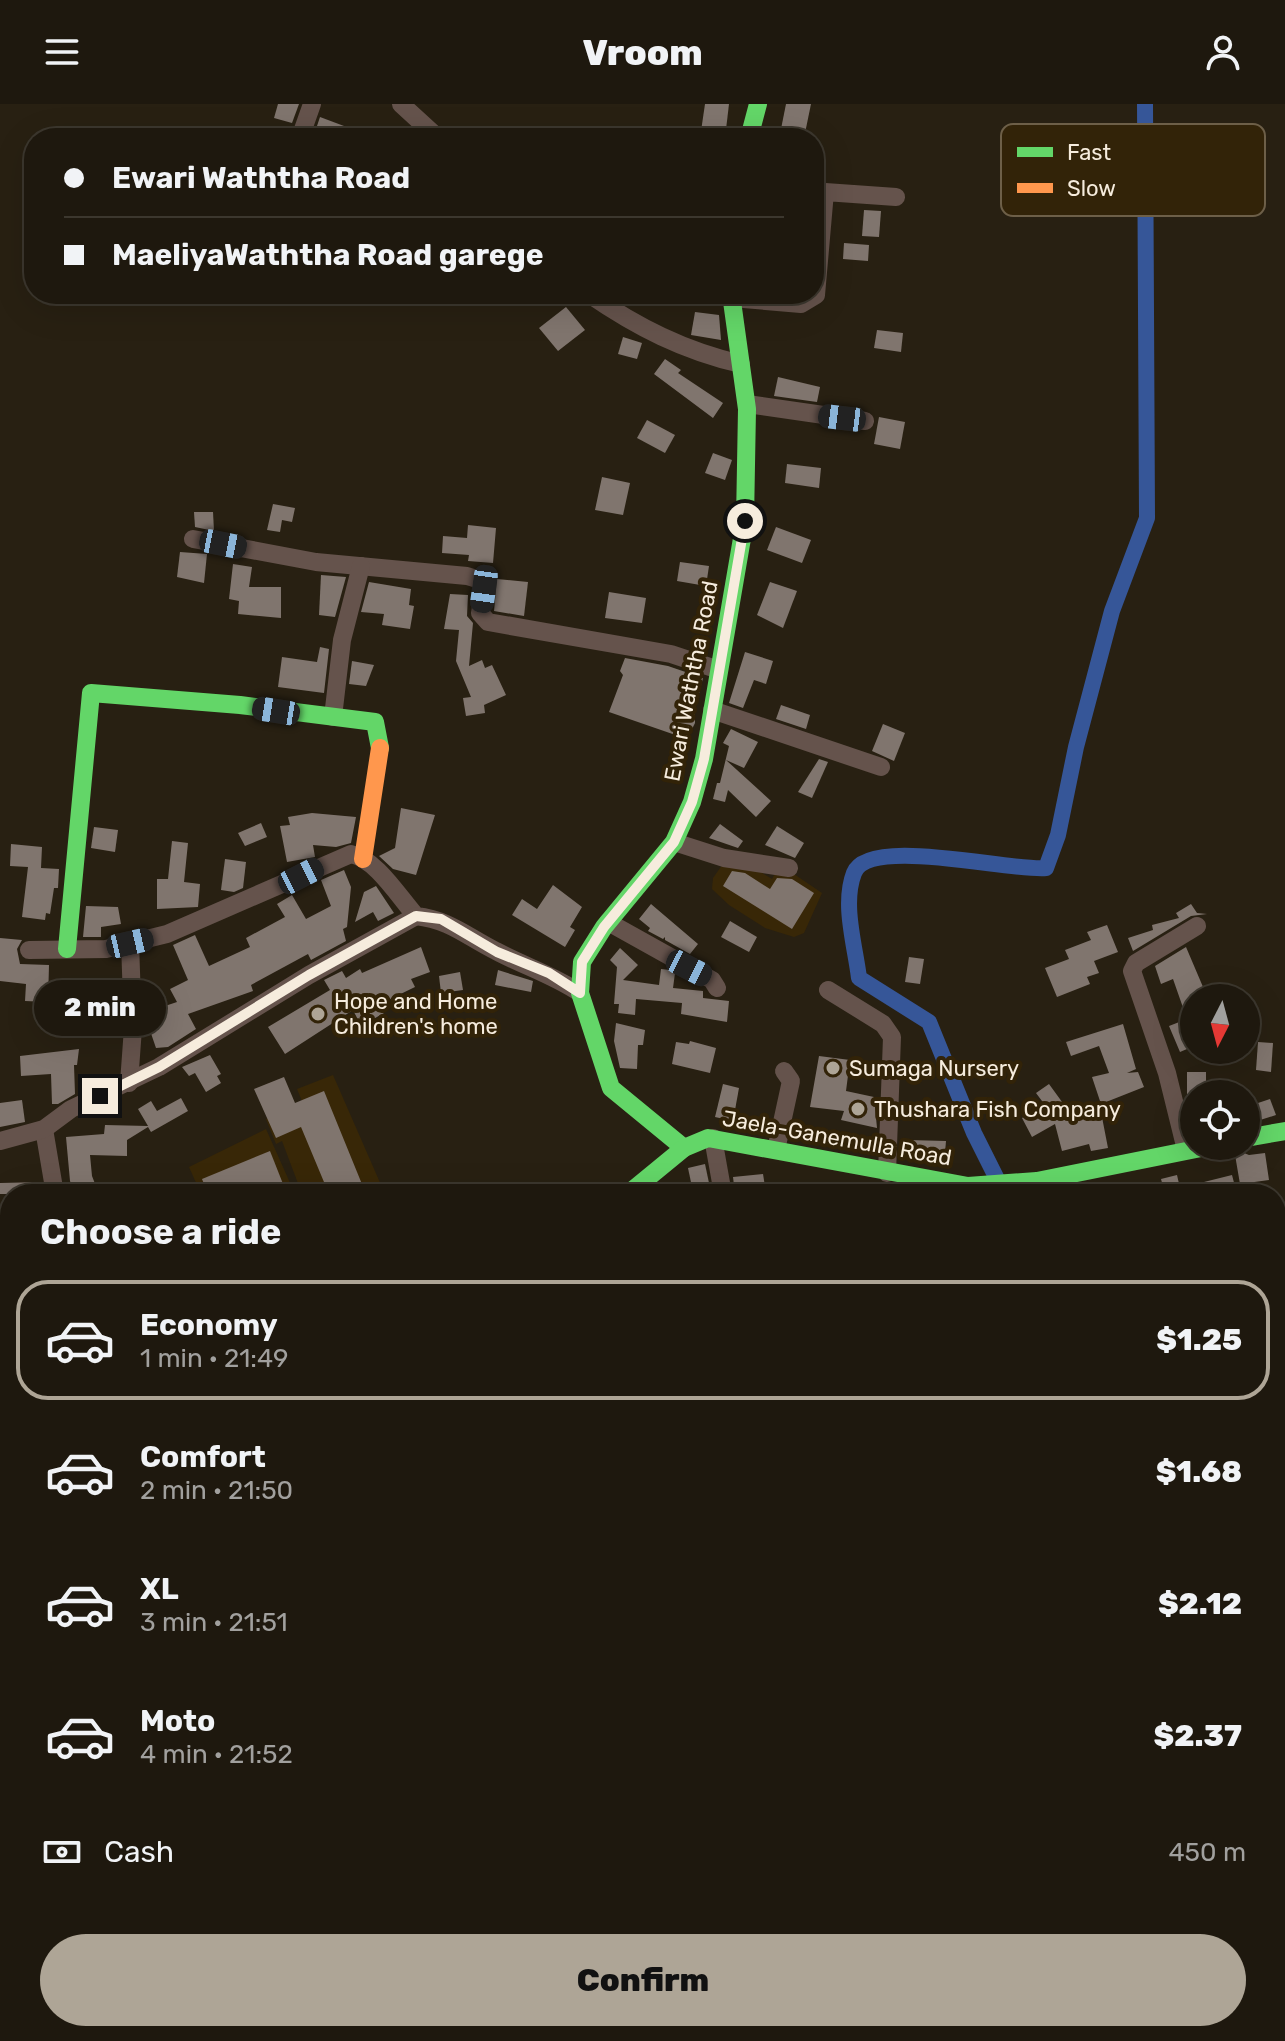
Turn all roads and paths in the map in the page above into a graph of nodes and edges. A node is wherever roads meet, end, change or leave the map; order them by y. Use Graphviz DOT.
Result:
graph roads {
  1 [pos="312,104"];
  2 [pos="401,104"];
  3 [pos="758,104"];
  4 [pos="304,128"];
  5 [pos="427,128"];
  6 [pos="752,128"];
  7 [pos="896,197"];
  8 [pos="824,203"];
  9 [pos="604,304"];
  10 [pos="733,304"];
  11 [pos="741,364"];
  12 [pos="747,404"];
  13 [pos="865,421"];
  14 [pos="193,539"];
  15 [pos="361,566"];
  16 [pos="719,670"];
  17 [pos="712,710"];
  18 [pos="333,717"];
  19 [pos="881,767"];
  20 [pos="674,842"];
  21 [pos="363,859"];
  22 [pos="789,868"];
  23 [pos="416,916"];
  24 [pos="608,922"];
  25 [pos="1197,926"];
  26 [pos="130,943"];
  27 [pos="67,949"];
  28 [pos="29,950"];
  29 [pos="717,988"];
  30 [pos="828,990"];
  31 [pos="580,993"];
  32 [pos="784,1071"];
  33 [pos="129,1083"];
  34 [pos="1180,1127"];
  35 [pos="44,1129"];
  36 [pos="1285,1131"];
  37 [pos="1260,1135"];
  38 [pos="713,1138"];
  39 [pos="0,1141"];
  40 [pos="684,1148"];
  41 [pos="776,1150"];
  42 [pos="1180,1151"];
  43 [pos="887,1173"];
  44 [pos="53,1184"];
  45 [pos="640,1184"];
  46 [pos="721,1184"];
  47 [pos="956,1184"];
  48 [pos="1001,1184"];
  1 -- 4 [label="street"];
  2 -- 5 [label="street"];
  3 -- 6 [label="street"];
  7 -- 8 [label="street"];
  9 -- 11 [label="street"];
  10 -- 11 [label="street, Ewari Waththa Road"];
  11 -- 12 [label="street, Ewari Waththa Road"];
  12 -- 13 [label="street"];
  12 -- 16 [label="street, Ewari Waththa Road"];
  14 -- 15 [label="street"];
  15 -- 16 [label="street"];
  15 -- 18 [label="street"];
  16 -- 17 [label="street, Ewari Waththa Road"];
  17 -- 19 [label="street"];
  17 -- 20 [label="street, Ewari Waththa Road"];
  18 -- 21 [label="street"];
  18 -- 27 [label="street"];
  20 -- 22 [label="street"];
  20 -- 24 [label="street, Ewari Waththa Road"];
  21 -- 23 [label="street"];
  21 -- 26 [label="street"];
  23 -- 31 [label="street"];
  23 -- 33 [label="street"];
  24 -- 29 [label="street"];
  24 -- 31 [label="street, Ewari Waththa Road"];
  25 -- 34 [label="street"];
  26 -- 27 [label="street"];
  26 -- 33 [label="street"];
  27 -- 28 [label="street"];
  30 -- 43 [label="street"];
  31 -- 40 [label="street, Ewari Waththa Road"];
  32 -- 41 [label="street"];
  33 -- 35 [label="street"];
  35 -- 39 [label="street"];
  35 -- 44 [label="street"];
  36 -- 37 [label="street"];
  38 -- 40 [label="street, Jaela-Ganemulla Road"];
  38 -- 41 [label="street, Jaela-Ganemulla Road"];
  38 -- 46 [label="street"];
  40 -- 45 [label="street, Jaela-Ganemulla Road"];
  41 -- 43 [label="street, Jaela-Ganemulla Road"];
  42 -- 48 [label="street, Jaela-Ganemulla Road"];
  43 -- 47 [label="street, Jaela-Ganemulla Road"];
}
